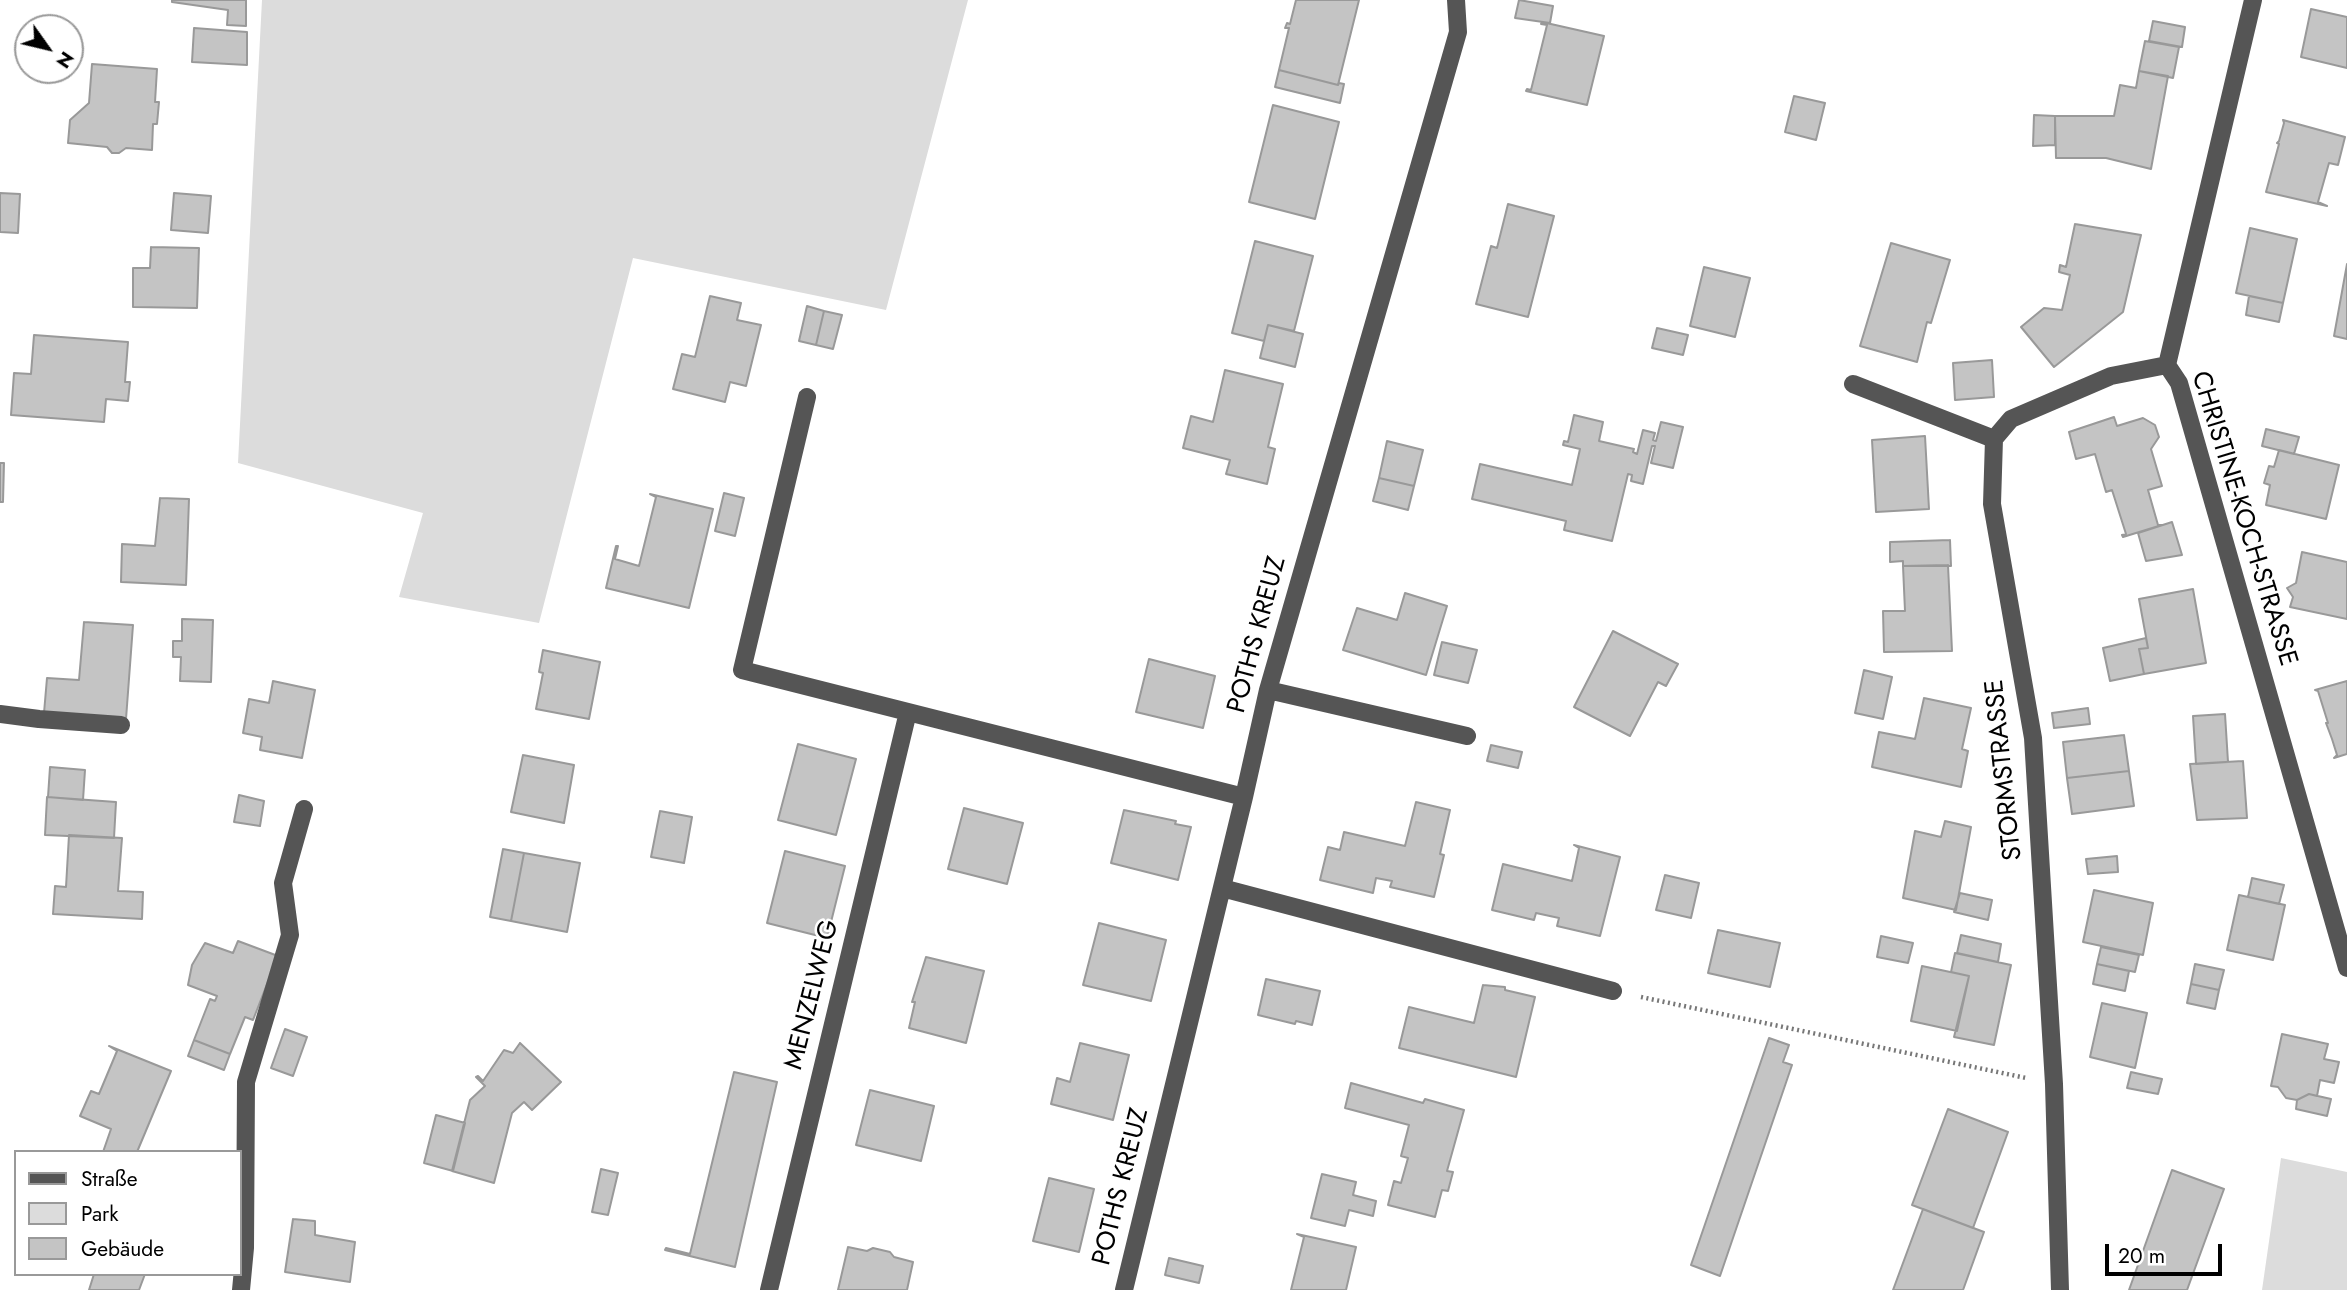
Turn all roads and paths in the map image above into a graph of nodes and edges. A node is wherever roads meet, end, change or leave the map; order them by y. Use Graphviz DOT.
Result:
graph roads {
  1 [pos="1456,0"];
  2 [pos="2253,0"];
  3 [pos="2167,365"];
  4 [pos="1853,384"];
  5 [pos="807,397"];
  6 [pos="1994,439"];
  7 [pos="1268,690"];
  8 [pos="908,712"];
  9 [pos="0,713"];
  10 [pos="121,725"];
  11 [pos="1467,736"];
  12 [pos="1244,797"];
  13 [pos="304,809"];
  14 [pos="1222,888"];
  15 [pos="2347,968"];
  16 [pos="1613,991"];
  17 [pos="2054,1084"];
  18 [pos="241,1290"];
  19 [pos="769,1290"];
  20 [pos="1124,1290"];
  21 [pos="2060,1290"];
  1 -- 7 [label="street, POTHS KREUZ"];
  2 -- 3 [label="street, CHRISTINE-KOCH-STRASSE"];
  3 -- 6 [label="street"];
  3 -- 15 [label="street, CHRISTINE-KOCH-STRASSE"];
  4 -- 6 [label="street"];
  5 -- 8 [label="street"];
  6 -- 17 [label="street, STORMSTRASSE"];
  7 -- 11 [label="street"];
  7 -- 12 [label="street, POTHS KREUZ"];
  8 -- 12 [label="street"];
  8 -- 19 [label="street, MENZELWEG"];
  9 -- 10 [label="street"];
  12 -- 14 [label="street, POTHS KREUZ"];
  13 -- 18 [label="street"];
  14 -- 16 [label="street"];
  14 -- 20 [label="street, POTHS KREUZ"];
  16 -- 17 [label="path"];
  17 -- 21 [label="street, STORMSTRASSE"];
}
